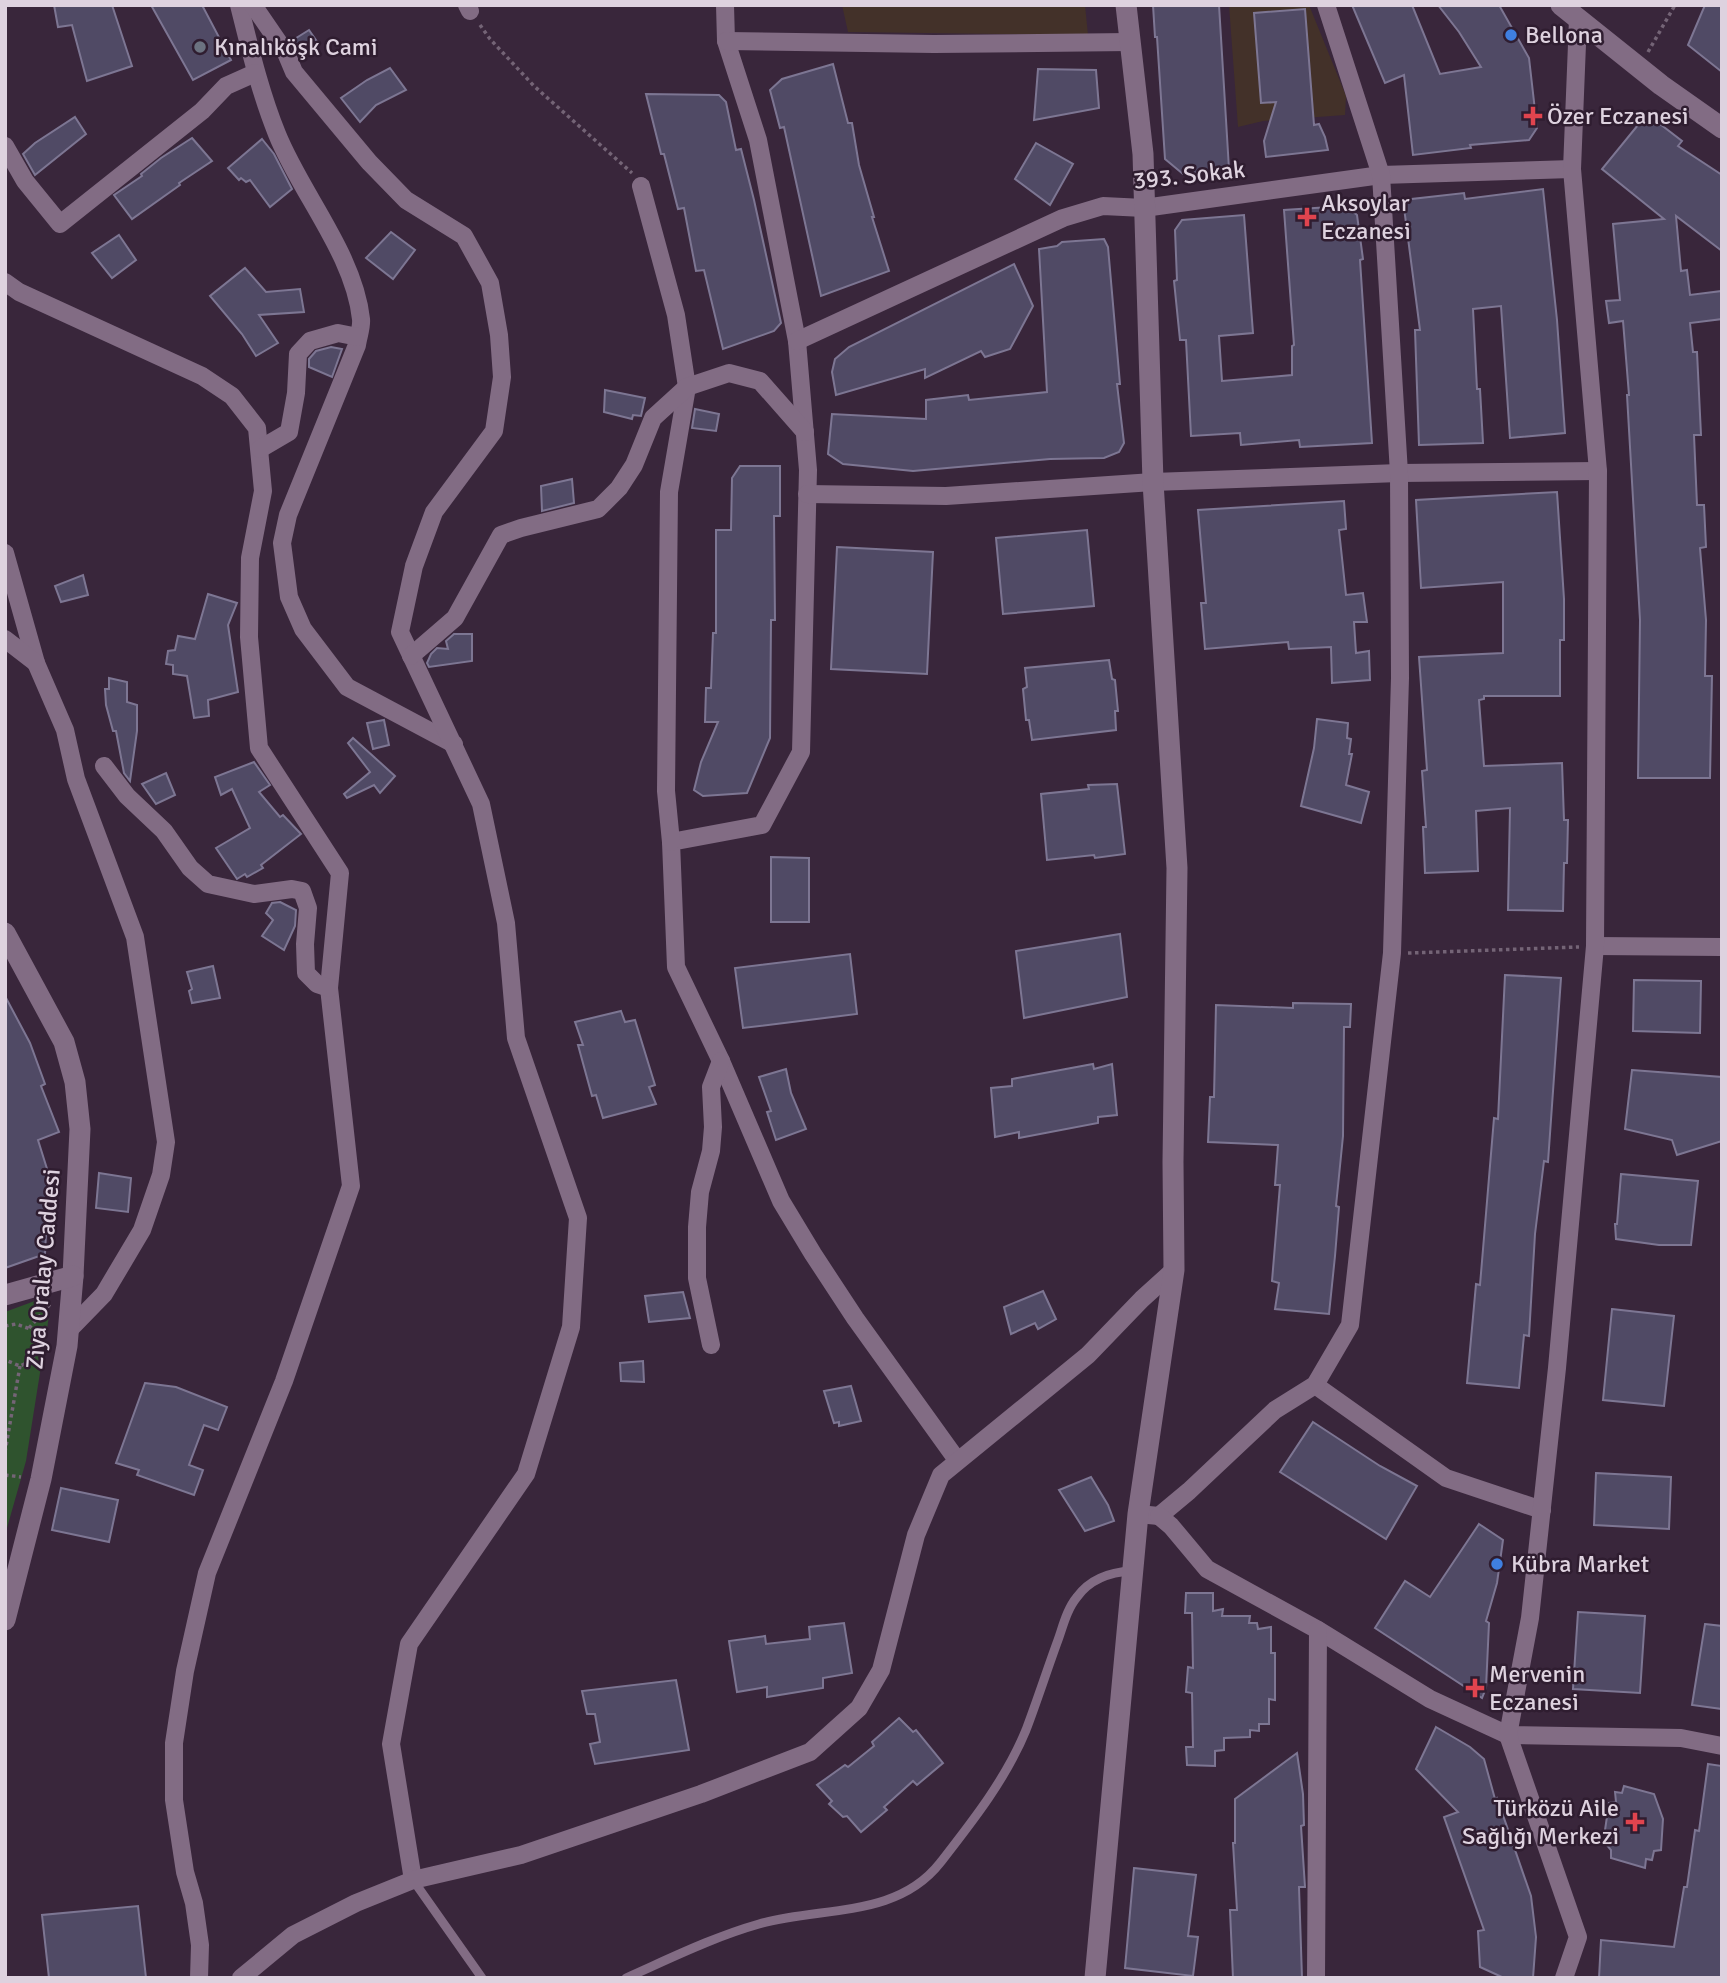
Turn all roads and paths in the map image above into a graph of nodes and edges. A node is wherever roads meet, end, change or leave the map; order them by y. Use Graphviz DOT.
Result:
graph roads {
  1 [pos="239,5"];
  2 [pos="253,5"];
  3 [pos="725,5"];
  4 [pos="1126,5"];
  5 [pos="1326,5"];
  6 [pos="1561,5"];
  7 [pos="1675,5"];
  8 [pos="468,8"];
  9 [pos="1578,19"];
  10 [pos="726,41"];
  11 [pos="1130,42"];
  12 [pos="1639,67"];
  13 [pos="255,73"];
  14 [pos="1722,128"];
  15 [pos="5,146"];
  16 [pos="1572,169"];
  17 [pos="1381,175"];
  18 [pos="641,186"];
  19 [pos="1144,208"];
  20 [pos="5,282"];
  21 [pos="358,337"];
  22 [pos="797,341"];
  23 [pos="687,387"];
  24 [pos="805,432"];
  25 [pos="260,449"];
  26 [pos="1598,471"];
  27 [pos="1399,473"];
  28 [pos="1153,482"];
  29 [pos="807,495"];
  30 [pos="5,553"];
  31 [pos="5,639"];
  32 [pos="411,656"];
  33 [pos="36,663"];
  34 [pos="454,744"];
  35 [pos="104,766"];
  36 [pos="671,842"];
  37 [pos="5,933"];
  38 [pos="1595,946"];
  39 [pos="1722,947"];
  40 [pos="1392,953"];
  41 [pos="329,988"];
  42 [pos="720,1061"];
  43 [pos="1174,1270"];
  44 [pos="73,1276"];
  45 [pos="5,1295"];
  46 [pos="5,1326"];
  47 [pos="68,1331"];
  48 [pos="711,1345"];
  49 [pos="5,1360"];
  50 [pos="20,1366"];
  51 [pos="1315,1385"];
  52 [pos="5,1451"];
  53 [pos="957,1460"];
  54 [pos="1542,1510"];
  55 [pos="1148,1515"];
  56 [pos="1133,1571"];
  57 [pos="5,1620"];
  58 [pos="1318,1630"];
  59 [pos="1508,1735"];
  60 [pos="1722,1746"];
  61 [pos="412,1880"];
  62 [pos="199,1978"];
  63 [pos="241,1978"];
  64 [pos="482,1978"];
  65 [pos="626,1978"];
  66 [pos="1095,1978"];
  67 [pos="1316,1978"];
  68 [pos="1564,1978"];
  1 -- 13 [label="street"];
  2 -- 32 [label="street"];
  3 -- 10 [label="street"];
  4 -- 11 [label="street"];
  5 -- 17 [label="street"];
  6 -- 9 [label="street"];
  7 -- 12 [label="path"];
  8 -- 18 [label="path"];
  9 -- 12 [label="street"];
  9 -- 16 [label="street"];
  10 -- 11 [label="street"];
  10 -- 22 [label="street"];
  11 -- 19 [label="street"];
  12 -- 14 [label="street"];
  13 -- 15 [label="street"];
  13 -- 21 [label="street"];
  16 -- 17 [label="street, 393. Sokak"];
  16 -- 26 [label="street"];
  17 -- 19 [label="street, 393. Sokak"];
  17 -- 27 [label="street"];
  18 -- 23 [label="street"];
  19 -- 22 [label="street, 393. Sokak"];
  19 -- 28 [label="street"];
  20 -- 25 [label="street"];
  21 -- 25 [label="street"];
  21 -- 34 [label="street"];
  22 -- 24 [label="street"];
  23 -- 24 [label="street"];
  23 -- 32 [label="street"];
  23 -- 36 [label="street"];
  24 -- 29 [label="street"];
  25 -- 41 [label="street"];
  26 -- 27 [label="street"];
  26 -- 38 [label="street"];
  27 -- 28 [label="street"];
  27 -- 40 [label="street"];
  28 -- 29 [label="street"];
  28 -- 43 [label="street"];
  29 -- 36 [label="street"];
  30 -- 33 [label="street"];
  31 -- 33 [label="street"];
  32 -- 34 [label="street"];
  33 -- 47 [label="street"];
  34 -- 61 [label="street"];
  35 -- 41 [label="street"];
  36 -- 42 [label="street"];
  37 -- 44 [label="street, Ziya Oralay Caddesi"];
  38 -- 39 [label="street"];
  38 -- 40 [label="path"];
  38 -- 54 [label="street"];
  40 -- 51 [label="street"];
  41 -- 62 [label="street"];
  42 -- 48 [label="street"];
  42 -- 53 [label="street"];
  43 -- 53 [label="street"];
  43 -- 55 [label="street"];
  44 -- 45 [label="street"];
  44 -- 47 [label="street, Ziya Oralay Caddesi"];
  46 -- 50 [label="path"];
  47 -- 57 [label="street, Ziya Oralay Caddesi"];
  49 -- 50 [label="path"];
  50 -- 52 [label="path"];
  51 -- 54 [label="street"];
  51 -- 55 [label="street"];
  53 -- 61 [label="street"];
  54 -- 59 [label="street"];
  55 -- 56 [label="street"];
  55 -- 58 [label="street"];
  56 -- 65 [label="lane"];
  56 -- 66 [label="street"];
  58 -- 59 [label="street"];
  58 -- 67 [label="street"];
  59 -- 60 [label="street"];
  59 -- 68 [label="street"];
  61 -- 63 [label="street"];
  61 -- 64 [label="lane"];
}
